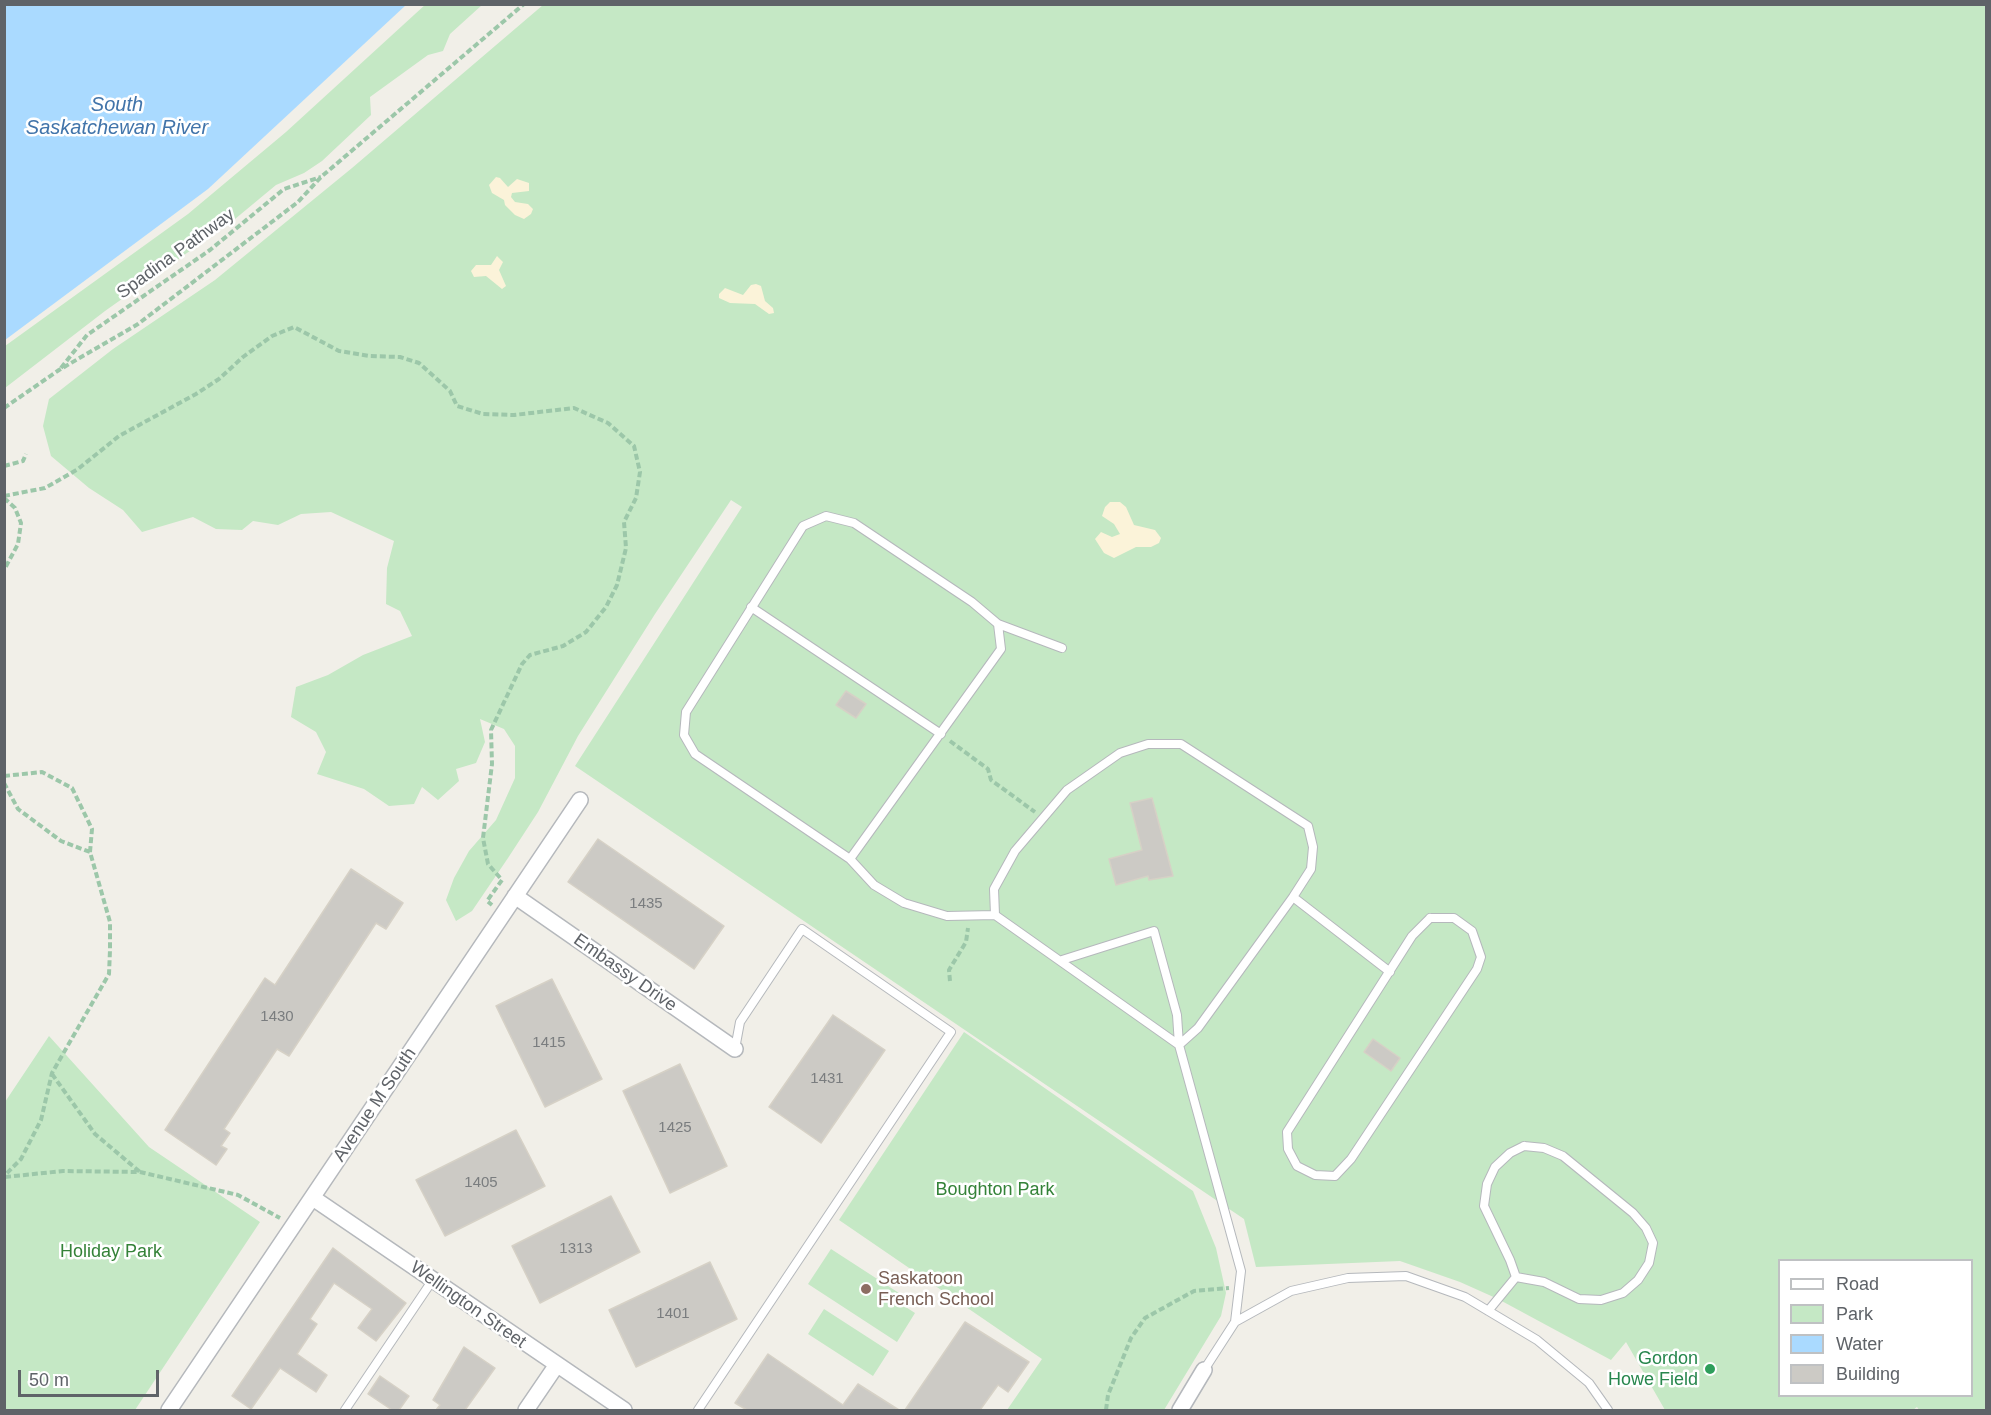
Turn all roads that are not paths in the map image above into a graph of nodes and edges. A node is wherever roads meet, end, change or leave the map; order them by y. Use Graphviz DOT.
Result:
graph roads {
  1 [pos="751,607"];
  2 [pos="998,624"];
  3 [pos="1062,648"];
  4 [pos="941,734"];
  5 [pos="580,800"];
  6 [pos="850,859"];
  7 [pos="515,896"];
  8 [pos="1293,897"];
  9 [pos="995,915"];
  10 [pos="1062,960"];
  11 [pos="1390,972"];
  12 [pos="1179,1045"];
  13 [pos="735,1049"];
  14 [pos="313,1198"];
  15 [pos="1516,1277"];
  16 [pos="432,1281"];
  17 [pos="1488,1311"];
  18 [pos="1234,1322"];
  19 [pos="556,1366"];
  20 [pos="1204,1370"];
  21 [pos="169,1410"];
  22 [pos="345,1410"];
  23 [pos="526,1410"];
  24 [pos="624,1410"];
  25 [pos="698,1410"];
  26 [pos="1180,1410"];
  27 [pos="1608,1410"];
  1 -- 2 [label="lane"];
  1 -- 4 [label="lane"];
  1 -- 6 [label="lane"];
  2 -- 3 [label="lane"];
  2 -- 4 [label="lane"];
  4 -- 6 [label="lane"];
  5 -- 7 [label="street, Avenue M South"];
  6 -- 9 [label="lane"];
  7 -- 13 [label="street, Embassy Drive"];
  7 -- 14 [label="street, Avenue M South"];
  8 -- 9 [label="lane"];
  8 -- 11 [label="lane"];
  8 -- 12 [label="lane"];
  9 -- 10 [label="lane"];
  10 -- 12 [label="lane"];
  10 -- 12 [label="lane"];
  11 -- 11 [label="lane"];
  12 -- 18 [label="lane"];
  13 -- 25 [label="lane"];
  14 -- 16 [label="street, Wellington Street"];
  14 -- 21 [label="street, Avenue M South"];
  15 -- 15 [label="lane"];
  15 -- 17 [label="lane"];
  16 -- 19 [label="street, Wellington Street"];
  16 -- 22 [label="lane"];
  17 -- 18 [label="lane"];
  17 -- 27 [label="lane"];
  18 -- 20 [label="lane"];
  19 -- 23 [label="street"];
  19 -- 24 [label="street, Wellington Street"];
  20 -- 26 [label="street"];
}
